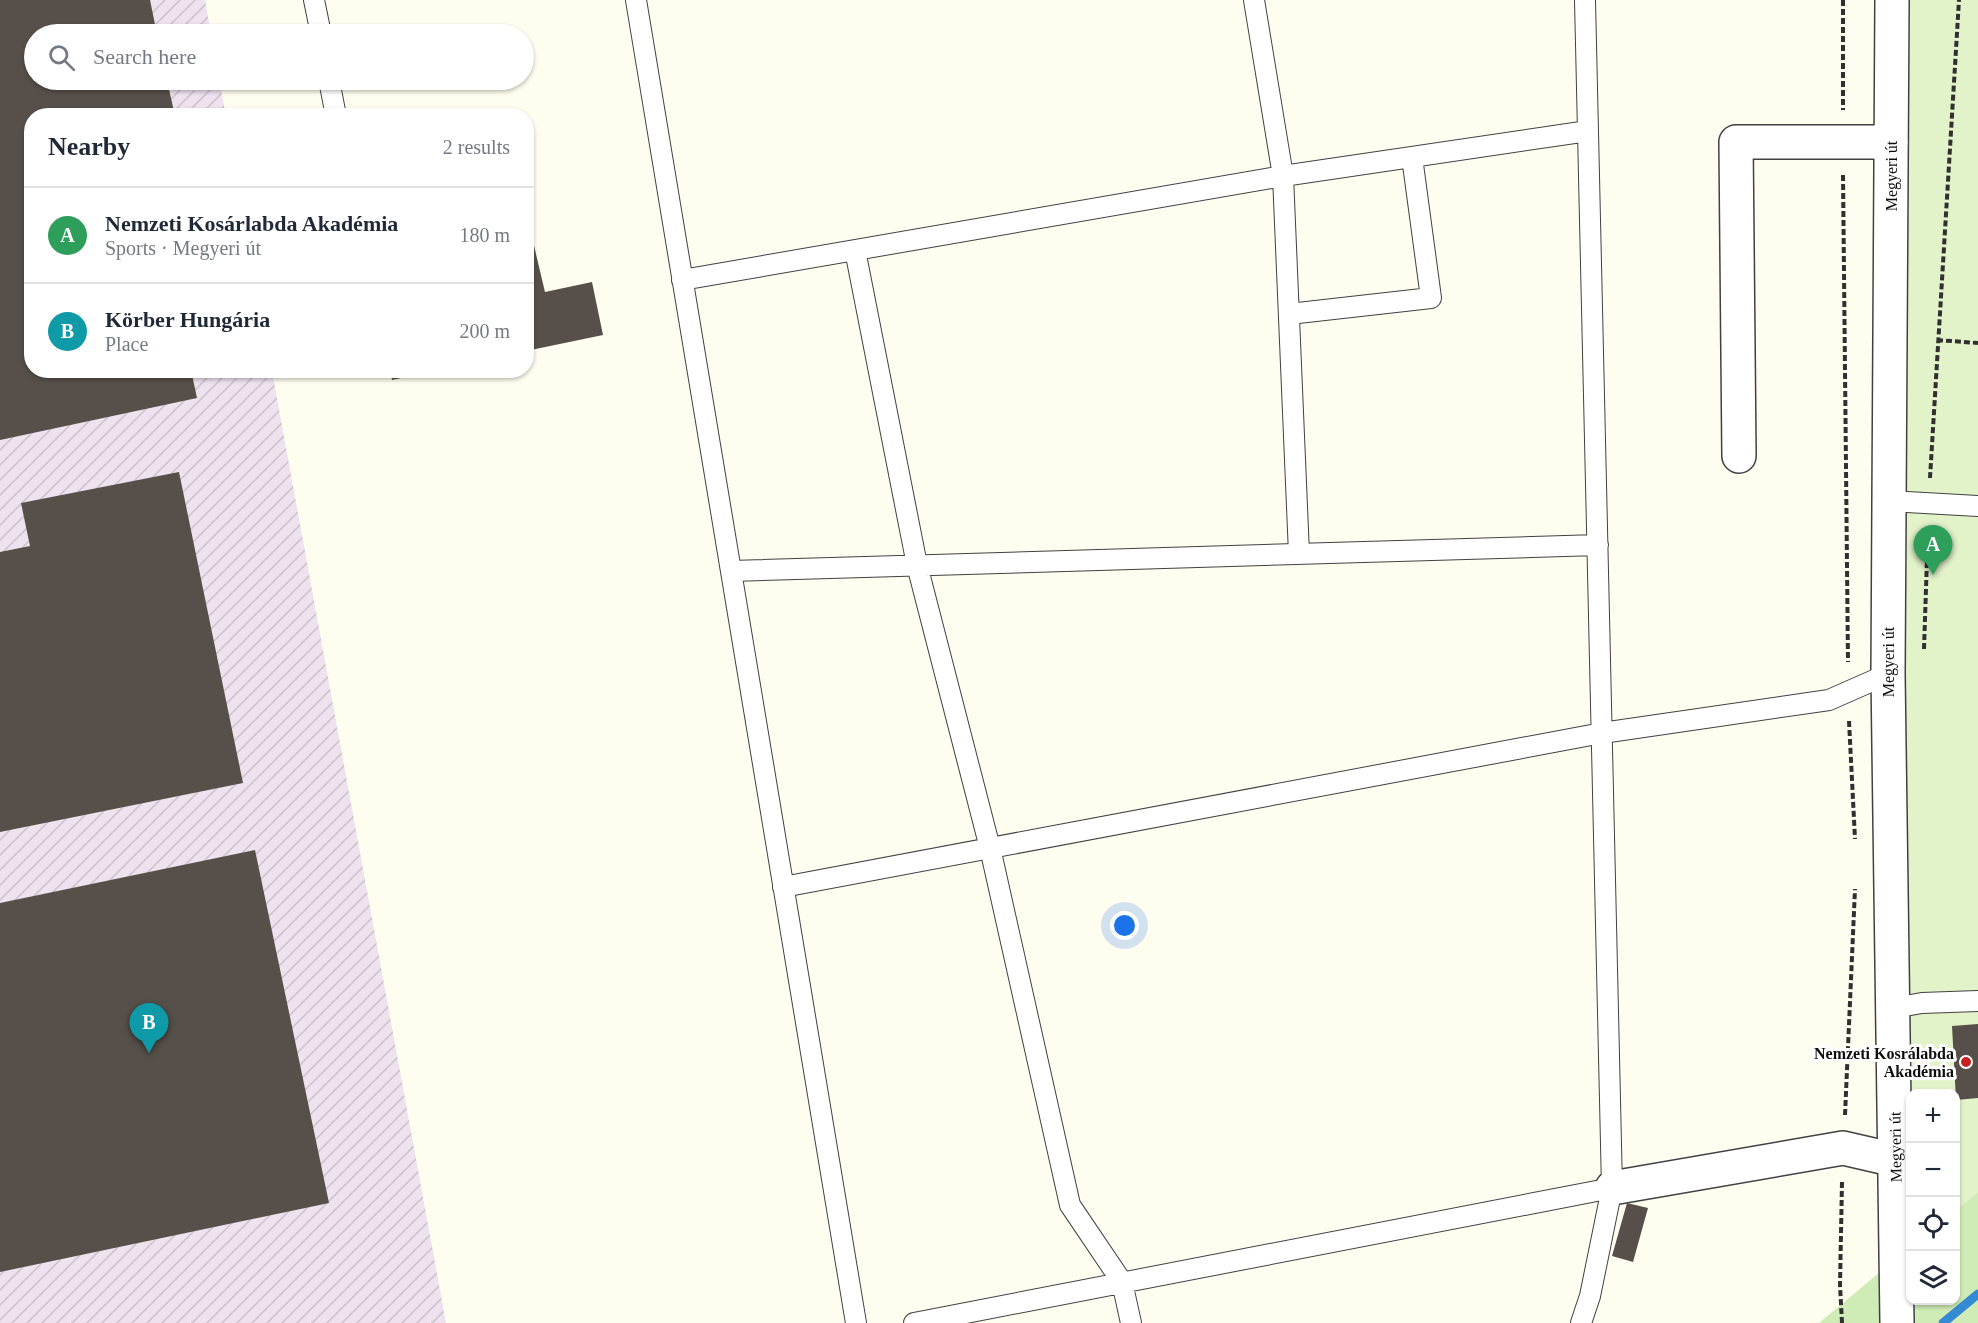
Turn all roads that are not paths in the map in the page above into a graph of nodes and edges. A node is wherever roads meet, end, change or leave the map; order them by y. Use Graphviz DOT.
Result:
graph roads {
  1 [pos="314,0"];
  2 [pos="636,0"];
  3 [pos="1254,0"];
  4 [pos="1585,0"];
  5 [pos="1892,0"];
  6 [pos="319,24"];
  7 [pos="331,90"];
  8 [pos="334,108"];
  9 [pos="1588,131"];
  10 [pos="1891,142"];
  11 [pos="1412,157"];
  12 [pos="1283,176"];
  13 [pos="855,250"];
  14 [pos="682,280"];
  15 [pos="1289,314"];
  16 [pos="1739,456"];
  17 [pos="1889,501"];
  18 [pos="1978,506"];
  19 [pos="1598,545"];
  20 [pos="1299,554"];
  21 [pos="917,566"];
  22 [pos="731,571"];
  23 [pos="1888,674"];
  24 [pos="1602,733"];
  25 [pos="990,848"];
  26 [pos="783,887"];
  27 [pos="1978,1001"];
  28 [pos="1893,1008"];
  29 [pos="1895,1160"];
  30 [pos="1612,1188"];
  31 [pos="1122,1282"];
  32 [pos="856,1323"];
  33 [pos="914,1323"];
  34 [pos="1131,1323"];
  35 [pos="1581,1323"];
  36 [pos="1897,1323"];
  1 -- 6 [label="lane"];
  2 -- 14 [label="lane"];
  3 -- 12 [label="lane"];
  4 -- 9 [label="lane"];
  5 -- 10 [label="street, Megyeri út"];
  7 -- 8 [label="lane"];
  9 -- 11 [label="lane"];
  9 -- 19 [label="lane"];
  10 -- 16 [label="street"];
  10 -- 17 [label="street, Megyeri út"];
  11 -- 12 [label="lane"];
  11 -- 15 [label="lane"];
  12 -- 13 [label="lane"];
  12 -- 15 [label="lane"];
  13 -- 14 [label="lane"];
  13 -- 21 [label="lane"];
  14 -- 22 [label="lane"];
  15 -- 20 [label="lane"];
  17 -- 18 [label="lane"];
  17 -- 23 [label="street, Megyeri út"];
  19 -- 20 [label="lane"];
  19 -- 24 [label="lane"];
  20 -- 21 [label="lane"];
  21 -- 22 [label="lane"];
  21 -- 25 [label="lane"];
  22 -- 26 [label="lane"];
  23 -- 24 [label="lane"];
  23 -- 28 [label="street, Megyeri út"];
  24 -- 25 [label="lane"];
  24 -- 30 [label="lane"];
  25 -- 26 [label="lane"];
  25 -- 31 [label="lane"];
  26 -- 32 [label="lane"];
  27 -- 28 [label="lane"];
  28 -- 29 [label="street, Megyeri út"];
  29 -- 30 [label="street"];
  29 -- 36 [label="street, Megyeri út"];
  30 -- 31 [label="lane"];
  30 -- 35 [label="lane"];
  31 -- 33 [label="lane"];
  31 -- 34 [label="lane"];
}
